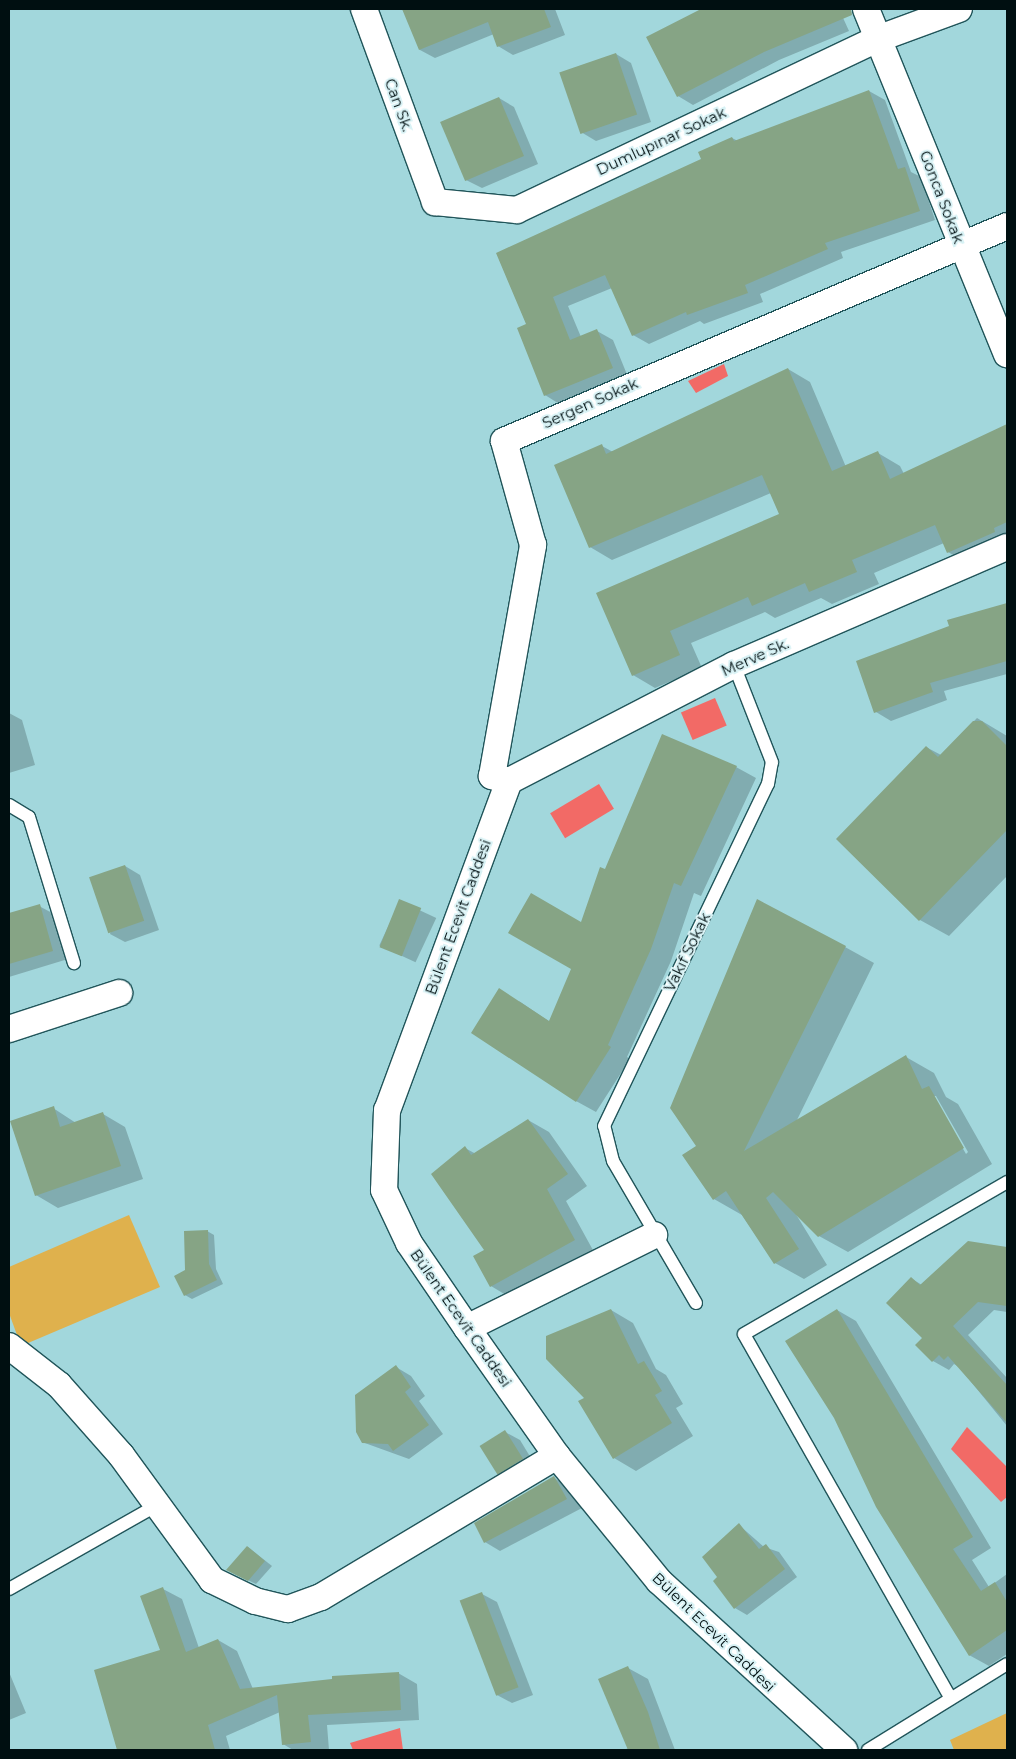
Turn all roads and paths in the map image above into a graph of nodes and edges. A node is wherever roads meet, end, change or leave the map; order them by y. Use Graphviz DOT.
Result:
graph roads {
  1 [pos="364,9"];
  2 [pos="866,9"];
  3 [pos="959,9"];
  4 [pos="880,38"];
  5 [pos="435,202"];
  6 [pos="1007,226"];
  7 [pos="961,246"];
  8 [pos="1007,354"];
  9 [pos="1007,547"];
  10 [pos="734,665"];
  11 [pos="509,781"];
  12 [pos="9,805"];
  13 [pos="74,963"];
  14 [pos="119,993"];
  15 [pos="9,1030"];
  16 [pos="1007,1182"];
  17 [pos="654,1234"];
  18 [pos="696,1303"];
  19 [pos="467,1328"];
  20 [pos="9,1346"];
  21 [pos="557,1456"];
  22 [pos="156,1506"];
  23 [pos="9,1589"];
  24 [pos="1007,1664"];
  25 [pos="950,1697"];
  26 [pos="844,1750"];
  27 [pos="868,1750"];
  1 -- 5 [label="street, Can Sk."];
  2 -- 4 [label="street, Gonca Sokak"];
  3 -- 4 [label="street, Dumlupınar Sokak"];
  4 -- 5 [label="street, Dumlupınar Sokak"];
  4 -- 7 [label="street, Gonca Sokak"];
  6 -- 7 [label="street, Sergen Sokak"];
  7 -- 8 [label="street, Gonca Sokak"];
  7 -- 11 [label="street, Sergen Sokak"];
  9 -- 10 [label="street, Merve Sk."];
  10 -- 11 [label="street, Merve Sk."];
  10 -- 17 [label="lane, Vakıf Sokak"];
  11 -- 19 [label="street, Bülent Ecevit Caddesi"];
  12 -- 13 [label="lane"];
  14 -- 15 [label="street"];
  16 -- 25 [label="lane"];
  17 -- 18 [label="lane, Vakıf Sokak"];
  17 -- 19 [label="street"];
  19 -- 21 [label="street, Bülent Ecevit Caddesi"];
  20 -- 22 [label="street"];
  21 -- 22 [label="street"];
  21 -- 26 [label="street, Bülent Ecevit Caddesi"];
  22 -- 23 [label="lane"];
  24 -- 25 [label="lane"];
  25 -- 27 [label="lane"];
}
